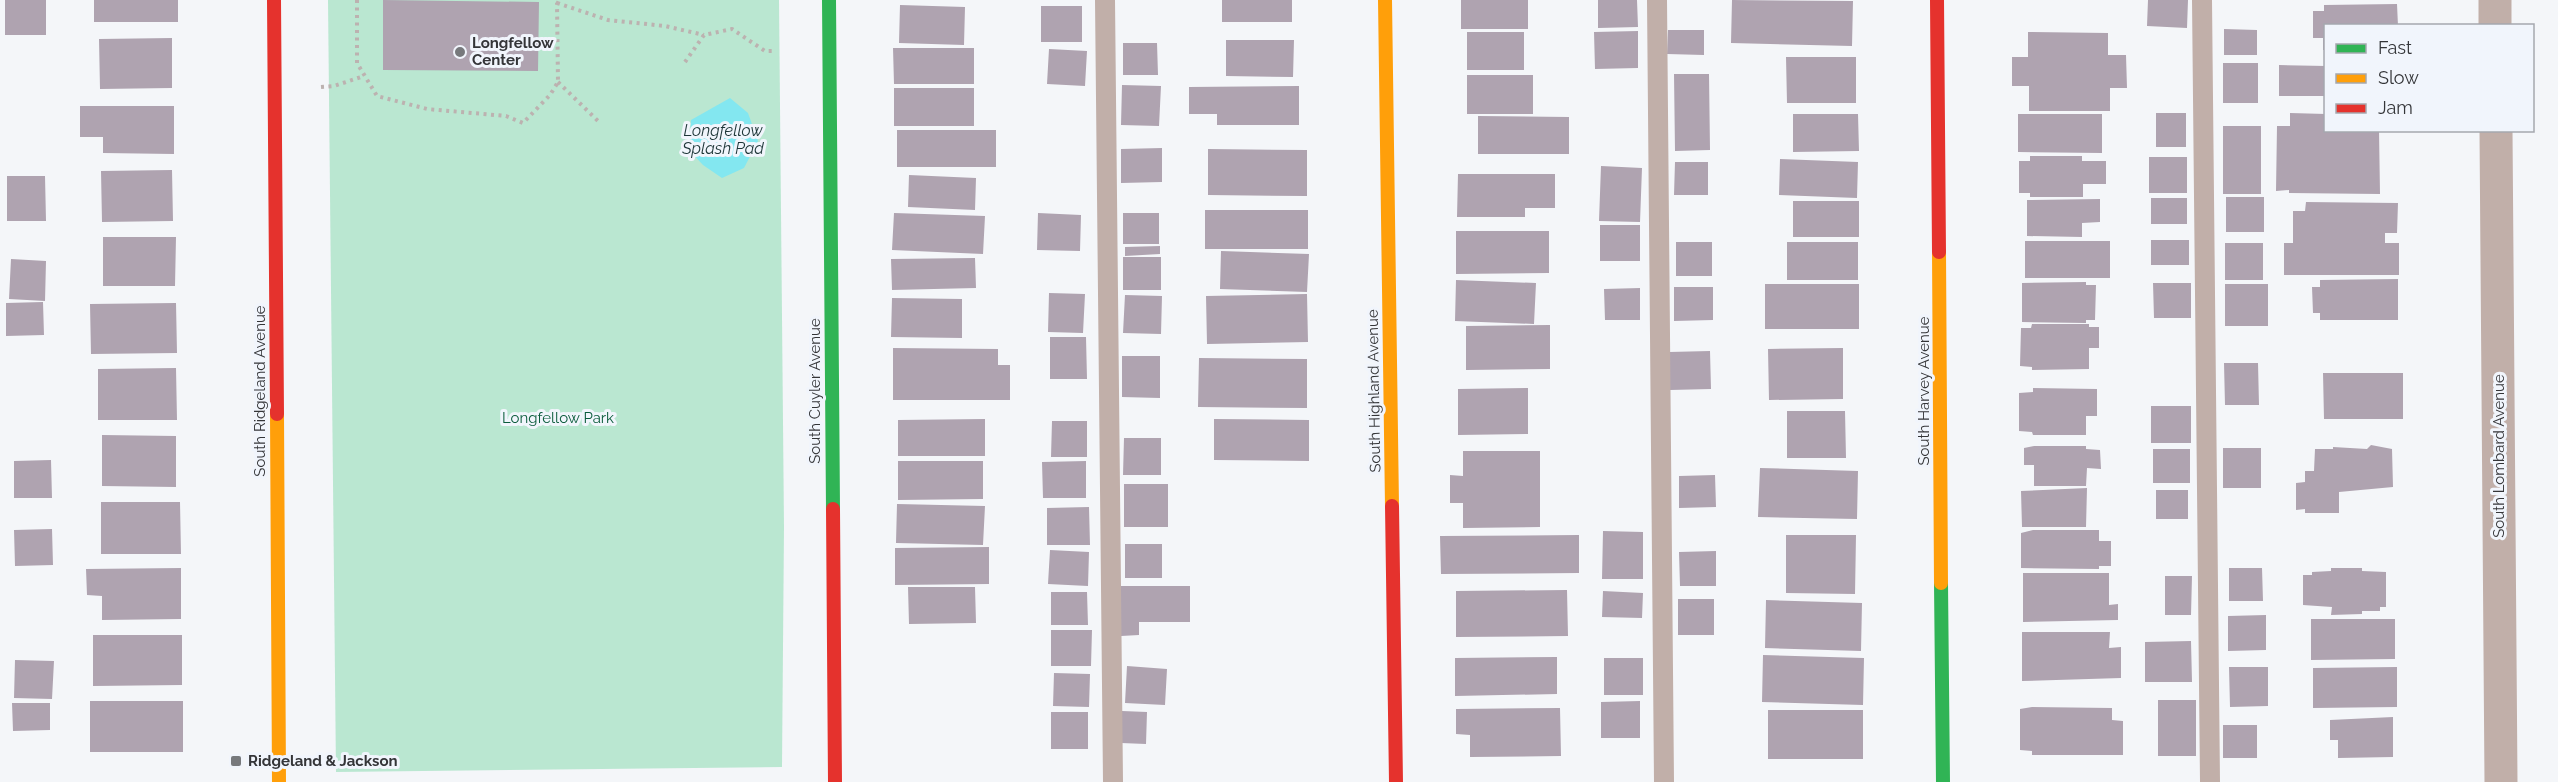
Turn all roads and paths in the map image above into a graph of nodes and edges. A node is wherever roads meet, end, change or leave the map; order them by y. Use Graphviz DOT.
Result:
graph roads {
  1 [pos="274,0"];
  2 [pos="357,0"];
  3 [pos="829,0"];
  4 [pos="1105,0"];
  5 [pos="1385,0"];
  6 [pos="1657,0"];
  7 [pos="1937,0"];
  8 [pos="2202,0"];
  9 [pos="2495,0"];
  10 [pos="555,2"];
  11 [pos="2495,24"];
  12 [pos="704,35"];
  13 [pos="776,51"];
  14 [pos="685,62"];
  15 [pos="364,76"];
  16 [pos="558,82"];
  17 [pos="321,87"];
  18 [pos="598,121"];
  19 [pos="2496,132"];
  20 [pos="279,782"];
  21 [pos="835,782"];
  22 [pos="1113,782"];
  23 [pos="1396,782"];
  24 [pos="1664,782"];
  25 [pos="1943,782"];
  26 [pos="2210,782"];
  27 [pos="2501,782"];
  1 -- 20 [label="street, South Ridgeland Avenue"];
  2 -- 15 [label="path"];
  3 -- 21 [label="street, South Cuyler Avenue"];
  4 -- 22 [label="lane"];
  5 -- 23 [label="street, South Highland Avenue"];
  6 -- 24 [label="lane"];
  7 -- 25 [label="street, South Harvey Avenue"];
  8 -- 26 [label="lane"];
  9 -- 11 [label="street"];
  10 -- 12 [label="path"];
  10 -- 16 [label="path"];
  12 -- 13 [label="path"];
  12 -- 14 [label="path"];
  15 -- 16 [label="path"];
  15 -- 17 [label="path"];
  16 -- 18 [label="path"];
  19 -- 27 [label="street, South Lombard Avenue"];
}
